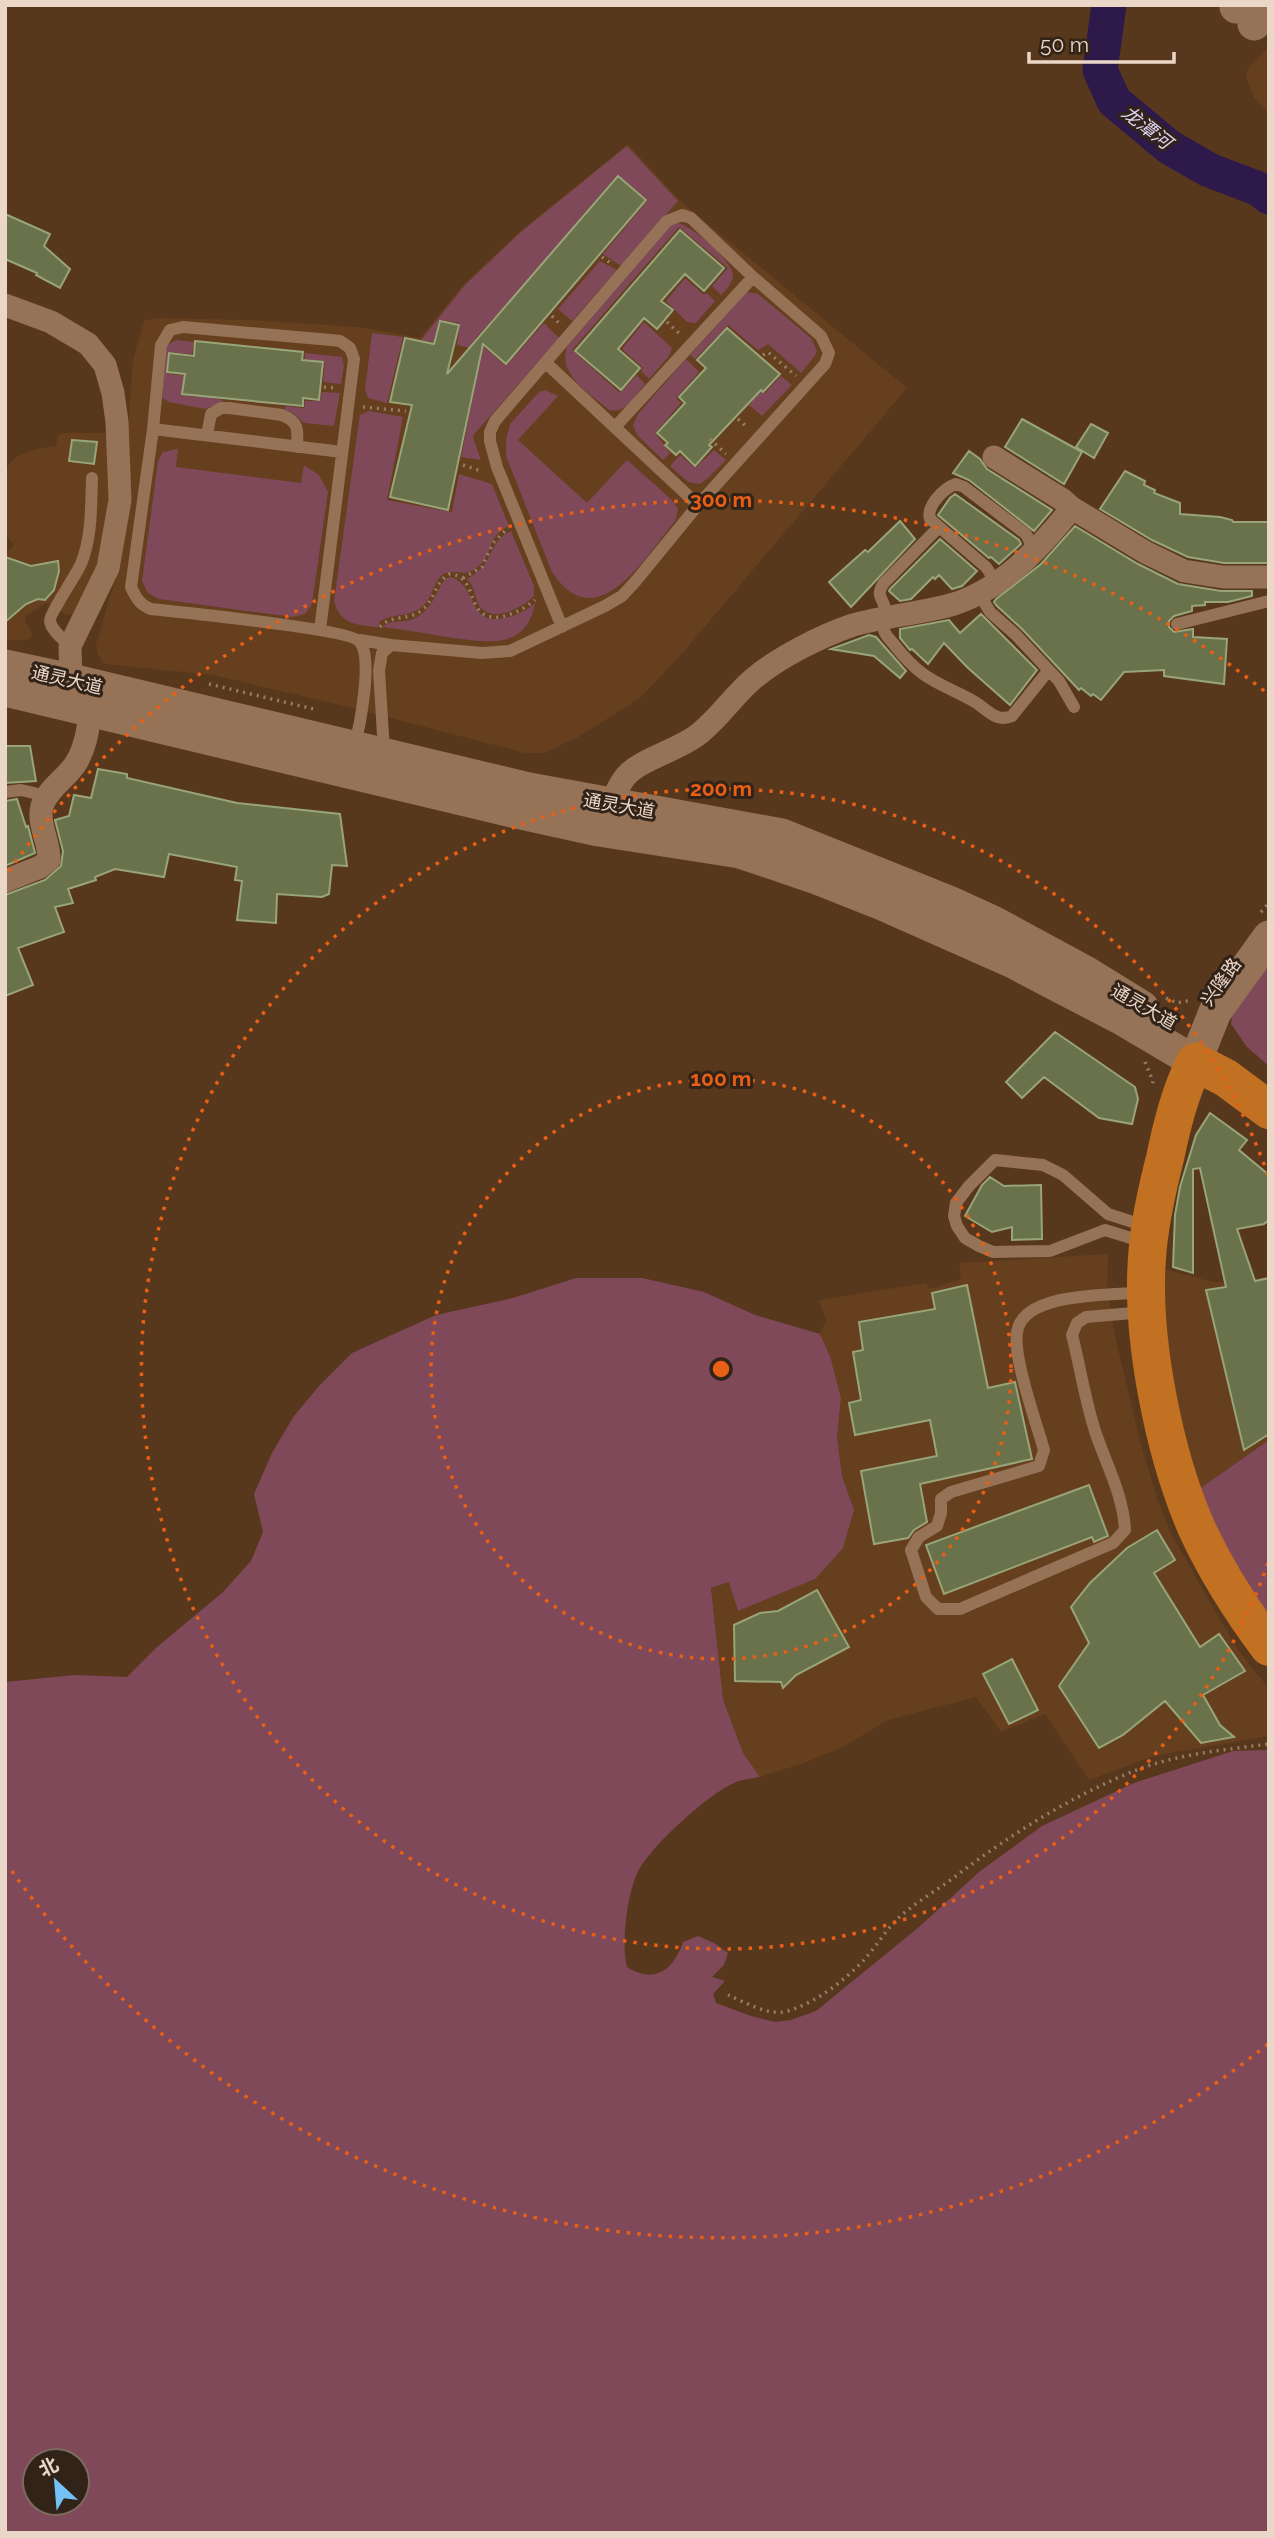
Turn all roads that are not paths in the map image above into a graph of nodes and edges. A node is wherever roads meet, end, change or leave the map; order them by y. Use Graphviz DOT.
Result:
graph roads {
  1 [pos="753,277"];
  2 [pos="5,305"];
  3 [pos="546,363"];
  4 [pos="616,426"];
  5 [pos="153,429"];
  6 [pos="207,435"];
  7 [pos="297,447"];
  8 [pos="342,452"];
  9 [pos="994,457"];
  10 [pos="92,478"];
  11 [pos="698,505"];
  12 [pos="1072,508"];
  13 [pos="938,527"];
  14 [pos="1034,550"];
  15 [pos="1269,577"];
  16 [pos="987,587"];
  17 [pos="1269,601"];
  18 [pos="884,618"];
  19 [pos="1177,624"];
  20 [pos="562,627"];
  21 [pos="320,630"];
  22 [pos="360,640"];
  23 [pos="391,645"];
  24 [pos="70,646"];
  25 [pos="5,666"];
  26 [pos="1048,671"];
  27 [pos="71,680"];
  28 [pos="5,690"];
  29 [pos="1074,707"];
  30 [pos="91,710"];
  31 [pos="369,751"];
  32 [pos="5,793"];
  33 [pos="47,796"];
  34 [pos="610,805"];
  35 [pos="5,881"];
  36 [pos="1269,917"];
  37 [pos="1269,937"];
  38 [pos="1181,1048"];
  39 [pos="1269,1084"];
  40 [pos="1269,1110"];
  41 [pos="1135,1231"];
  42 [pos="1133,1303"];
  43 [pos="1269,1647"];
  44 [pos="1269,1668"];
  1 -- 3 [label="lane"];
  1 -- 4 [label="lane"];
  1 -- 11 [label="lane"];
  2 -- 24 [label="street"];
  3 -- 4 [label="lane"];
  3 -- 20 [label="lane"];
  4 -- 11 [label="lane"];
  5 -- 6 [label="lane"];
  5 -- 8 [label="lane"];
  5 -- 21 [label="lane"];
  6 -- 7 [label="lane"];
  6 -- 7 [label="lane"];
  7 -- 8 [label="lane"];
  8 -- 21 [label="lane"];
  9 -- 12 [label="street"];
  10 -- 24 [label="lane"];
  11 -- 20 [label="lane"];
  12 -- 14 [label="street"];
  12 -- 15 [label="street"];
  13 -- 14 [label="lane"];
  13 -- 16 [label="lane"];
  13 -- 18 [label="lane"];
  14 -- 16 [label="street"];
  16 -- 18 [label="street"];
  16 -- 26 [label="lane"];
  17 -- 19 [label="lane"];
  18 -- 26 [label="lane"];
  18 -- 34 [label="street"];
  20 -- 23 [label="lane"];
  21 -- 22 [label="lane"];
  22 -- 23 [label="lane"];
  22 -- 31 [label="lane"];
  23 -- 31 [label="lane"];
  24 -- 27 [label="street"];
  25 -- 27 [label="main road, 通灵大道"];
  26 -- 29 [label="lane"];
  27 -- 31 [label="main road, 通灵大道"];
  28 -- 30 [label="main road, 通灵大道"];
  30 -- 33 [label="street"];
  30 -- 38 [label="main road, 通灵大道"];
  31 -- 34 [label="main road, 通灵大道"];
  32 -- 33 [label="lane"];
  33 -- 35 [label="street"];
  34 -- 38 [label="main road, 通灵大道"];
  36 -- 38 [label="main road, 兴隆路"];
  37 -- 38 [label="main road, 兴隆路"];
  38 -- 39 [label="highway, 通灵大道"];
  38 -- 40 [label="highway, 通灵大道"];
  38 -- 41 [label="highway"];
  38 -- 43 [label="highway"];
  41 -- 41 [label="lane"];
  41 -- 42 [label="highway"];
  42 -- 42 [label="lane"];
  42 -- 44 [label="highway"];
}
